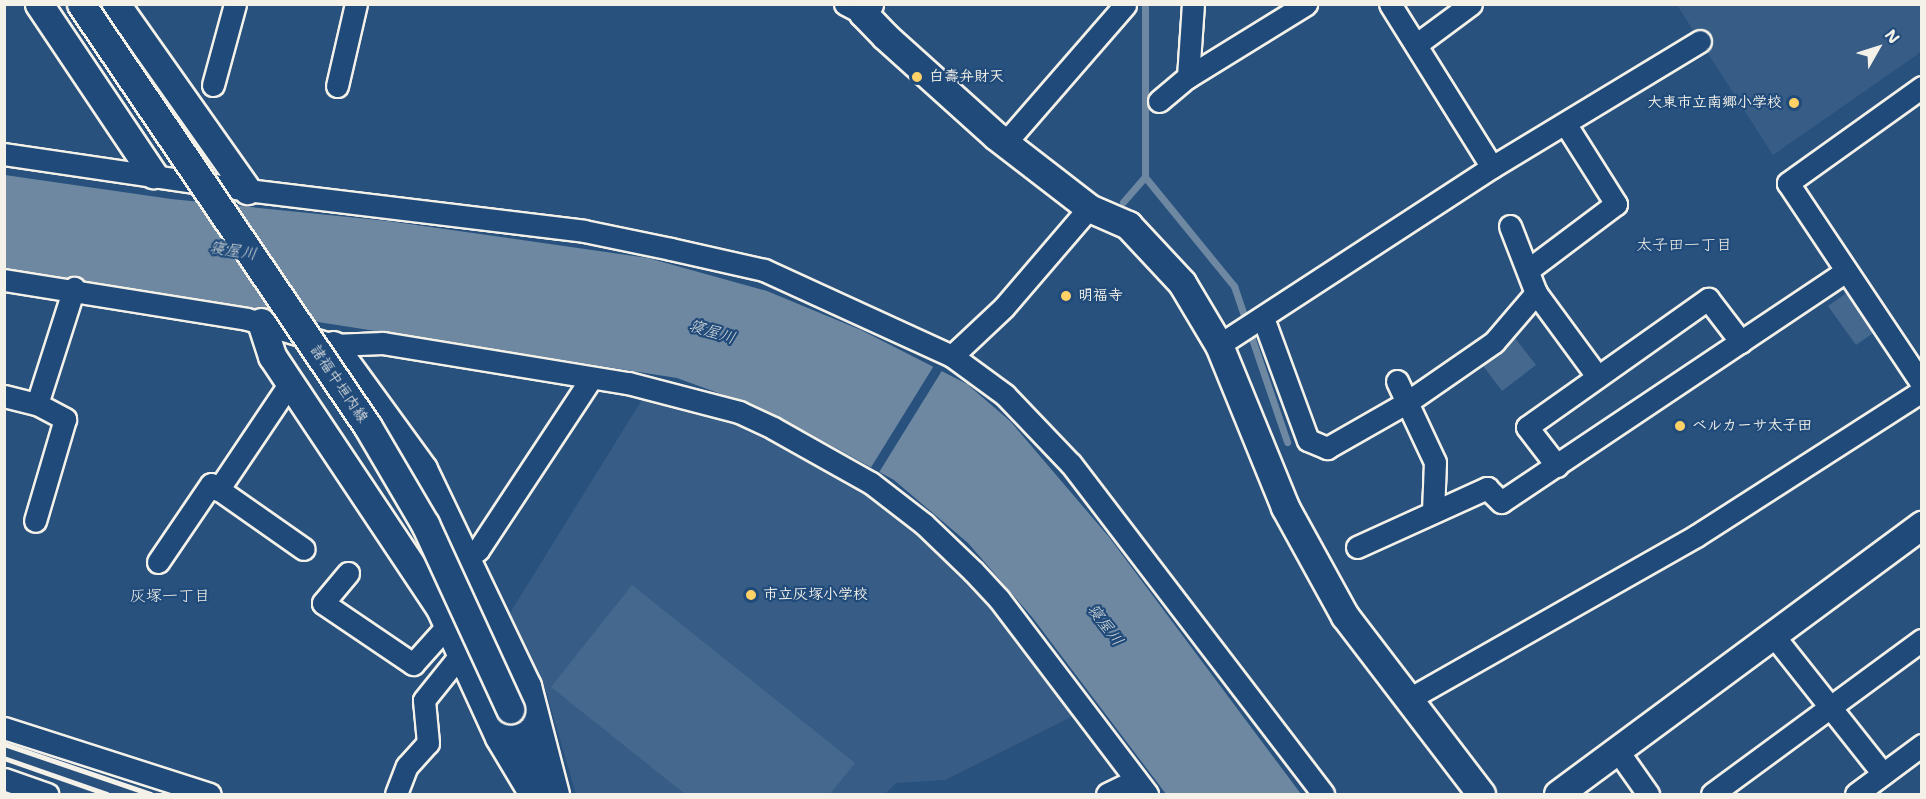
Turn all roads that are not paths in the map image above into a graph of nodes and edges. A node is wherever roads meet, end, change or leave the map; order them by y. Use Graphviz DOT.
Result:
graph roads {
  1 [pos="39,4"];
  2 [pos="81,4"];
  3 [pos="116,4"];
  4 [pos="235,4"];
  5 [pos="356,4"];
  6 [pos="1193,4"];
  7 [pos="1306,4"];
  8 [pos="1390,4"];
  9 [pos="1471,4"];
  10 [pos="1125,5"];
  11 [pos="859,7"];
  12 [pos="1700,41"];
  13 [pos="1417,44"];
  14 [pos="1188,77"];
  15 [pos="213,85"];
  16 [pos="337,86"];
  17 [pos="1922,87"];
  18 [pos="1159,101"];
  19 [pos="1566,125"];
  20 [pos="1005,143"];
  21 [pos="4,154"];
  22 [pos="1492,167"];
  23 [pos="153,174"];
  24 [pos="247,190"];
  25 [pos="1089,208"];
  26 [pos="1510,226"];
  27 [pos="1528,270"];
  28 [pos="1846,271"];
  29 [pos="4,280"];
  30 [pos="74,288"];
  31 [pos="1536,293"];
  32 [pos="261,322"];
  33 [pos="1254,324"];
  34 [pos="1741,342"];
  35 [pos="333,345"];
  36 [pos="1219,345"];
  37 [pos="952,356"];
  38 [pos="1597,376"];
  39 [pos="590,380"];
  40 [pos="1397,381"];
  41 [pos="290,383"];
  42 [pos="1922,384"];
  43 [pos="1922,391"];
  44 [pos="4,396"];
  45 [pos="1406,403"];
  46 [pos="37,404"];
  47 [pos="1557,466"];
  48 [pos="218,490"];
  49 [pos="1433,511"];
  50 [pos="35,521"];
  51 [pos="1922,525"];
  52 [pos="1357,547"];
  53 [pos="304,549"];
  54 [pos="466,559"];
  55 [pos="158,562"];
  56 [pos="348,573"];
  57 [pos="448,625"];
  58 [pos="1773,635"];
  59 [pos="1922,640"];
  60 [pos="461,654"];
  61 [pos="1409,699"];
  62 [pos="1830,708"];
  63 [pos="4,728"];
  64 [pos="1922,745"];
  65 [pos="1617,750"];
  66 [pos="1883,774"];
  67 [pos="4,779"];
  68 [pos="1141,787"];
  69 [pos="47,795"];
  70 [pos="210,795"];
  71 [pos="396,795"];
  72 [pos="533,795"];
  73 [pos="544,795"];
  74 [pos="555,795"];
  75 [pos="1107,795"];
  76 [pos="1323,795"];
  77 [pos="1481,795"];
  78 [pos="1558,795"];
  79 [pos="1648,795"];
  80 [pos="1712,795"];
  81 [pos="1856,795"];
  1 -- 23 [label="street"];
  2 -- 73 [label="street, 諸福中垣内線, bridge"];
  3 -- 24 [label="street"];
  4 -- 15 [label="street"];
  5 -- 16 [label="street"];
  6 -- 14 [label="street"];
  7 -- 14 [label="street"];
  8 -- 13 [label="street"];
  9 -- 13 [label="street"];
  10 -- 20 [label="street"];
  11 -- 20 [label="street"];
  12 -- 19 [label="street"];
  13 -- 22 [label="street"];
  14 -- 18 [label="street"];
  17 -- 28 [label="street"];
  19 -- 22 [label="street"];
  19 -- 27 [label="street"];
  20 -- 25 [label="street"];
  21 -- 23 [label="street"];
  22 -- 33 [label="street"];
  23 -- 24 [label="street"];
  24 -- 37 [label="street"];
  25 -- 36 [label="street"];
  25 -- 37 [label="street"];
  26 -- 27 [label="street"];
  27 -- 31 [label="street"];
  28 -- 34 [label="street"];
  28 -- 42 [label="street"];
  29 -- 30 [label="street"];
  30 -- 32 [label="street"];
  30 -- 46 [label="street"];
  31 -- 38 [label="street"];
  31 -- 45 [label="street"];
  32 -- 35 [label="street"];
  32 -- 41 [label="street"];
  33 -- 36 [label="street"];
  33 -- 45 [label="street"];
  34 -- 38 [label="street"];
  34 -- 47 [label="street"];
  35 -- 39 [label="street"];
  35 -- 54 [label="street"];
  36 -- 61 [label="street"];
  37 -- 76 [label="street"];
  38 -- 47 [label="street"];
  39 -- 54 [label="street"];
  39 -- 68 [label="street"];
  40 -- 45 [label="street"];
  41 -- 48 [label="street"];
  41 -- 57 [label="street"];
  43 -- 61 [label="street"];
  44 -- 46 [label="street"];
  45 -- 49 [label="street"];
  46 -- 50 [label="street"];
  47 -- 49 [label="street"];
  48 -- 53 [label="street"];
  48 -- 55 [label="street"];
  49 -- 52 [label="street"];
  51 -- 58 [label="street"];
  54 -- 74 [label="street"];
  56 -- 57 [label="street"];
  57 -- 60 [label="street"];
  58 -- 62 [label="street"];
  58 -- 65 [label="street"];
  59 -- 62 [label="street"];
  60 -- 71 [label="street"];
  60 -- 72 [label="street"];
  61 -- 77 [label="street"];
  62 -- 66 [label="street"];
  62 -- 80 [label="street"];
  63 -- 70 [label="street"];
  64 -- 66 [label="street"];
  65 -- 78 [label="street"];
  65 -- 79 [label="street"];
  66 -- 81 [label="street"];
  67 -- 69 [label="street"];
  68 -- 75 [label="street"];
}
